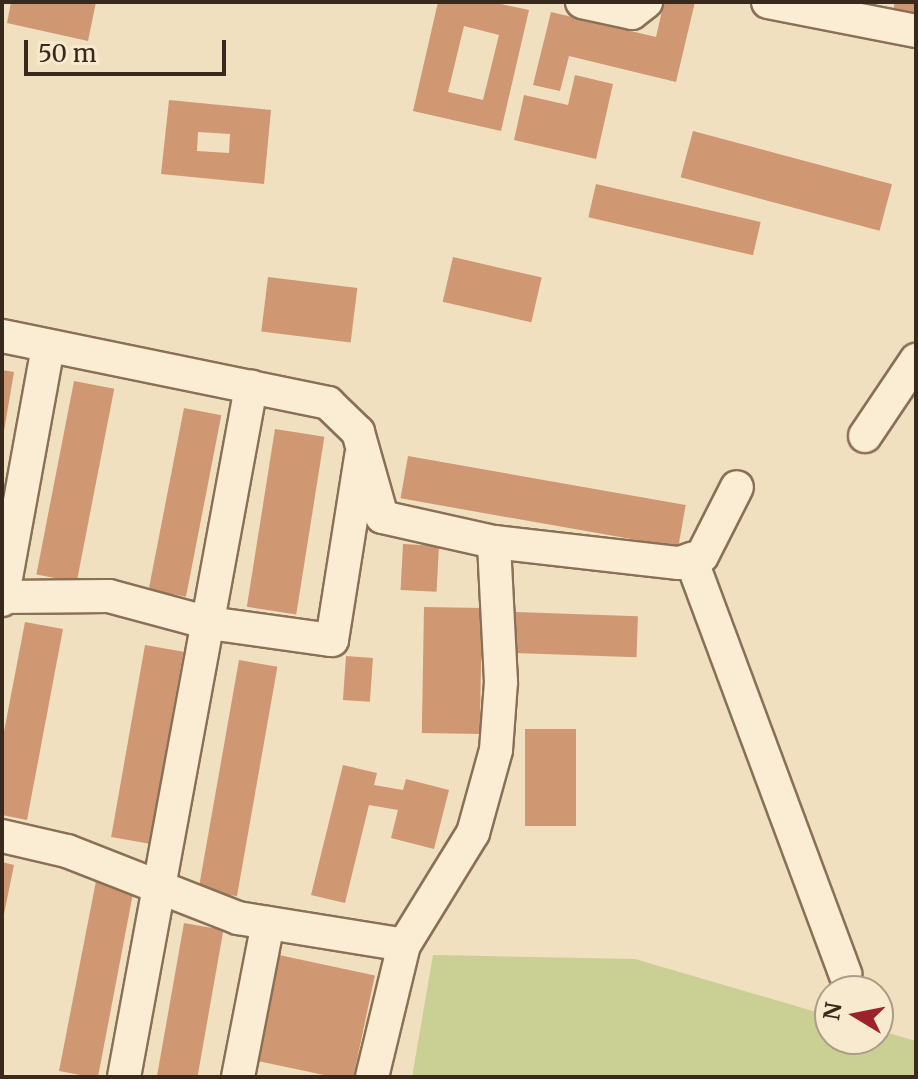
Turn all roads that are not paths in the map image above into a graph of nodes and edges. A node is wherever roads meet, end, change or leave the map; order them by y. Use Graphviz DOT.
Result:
graph roads {
  1 [pos="582,2"];
  2 [pos="646,2"];
  3 [pos="768,2"];
  4 [pos="916,31"];
  5 [pos="2,336"];
  6 [pos="48,346"];
  7 [pos="916,360"];
  8 [pos="251,387"];
  9 [pos="865,436"];
  10 [pos="363,446"];
  11 [pos="737,487"];
  12 [pos="494,542"];
  13 [pos="691,559"];
  14 [pos="2,598"];
  15 [pos="209,623"];
  16 [pos="2,836"];
  17 [pos="161,890"];
  18 [pos="268,923"];
  19 [pos="404,945"];
  20 [pos="845,974"];
  21 [pos="124,1077"];
  22 [pos="238,1077"];
  23 [pos="372,1077"];
  1 -- 2 [label="street"];
  3 -- 4 [label="street"];
  5 -- 6 [label="street"];
  6 -- 8 [label="street"];
  6 -- 14 [label="street"];
  7 -- 9 [label="street"];
  8 -- 10 [label="street"];
  8 -- 15 [label="street"];
  10 -- 12 [label="street"];
  10 -- 15 [label="street"];
  11 -- 13 [label="street"];
  12 -- 13 [label="street"];
  12 -- 19 [label="street"];
  13 -- 20 [label="street"];
  14 -- 15 [label="street"];
  15 -- 17 [label="street"];
  16 -- 17 [label="street"];
  17 -- 18 [label="street"];
  17 -- 21 [label="street"];
  18 -- 19 [label="street"];
  18 -- 22 [label="street"];
  19 -- 23 [label="street"];
}
